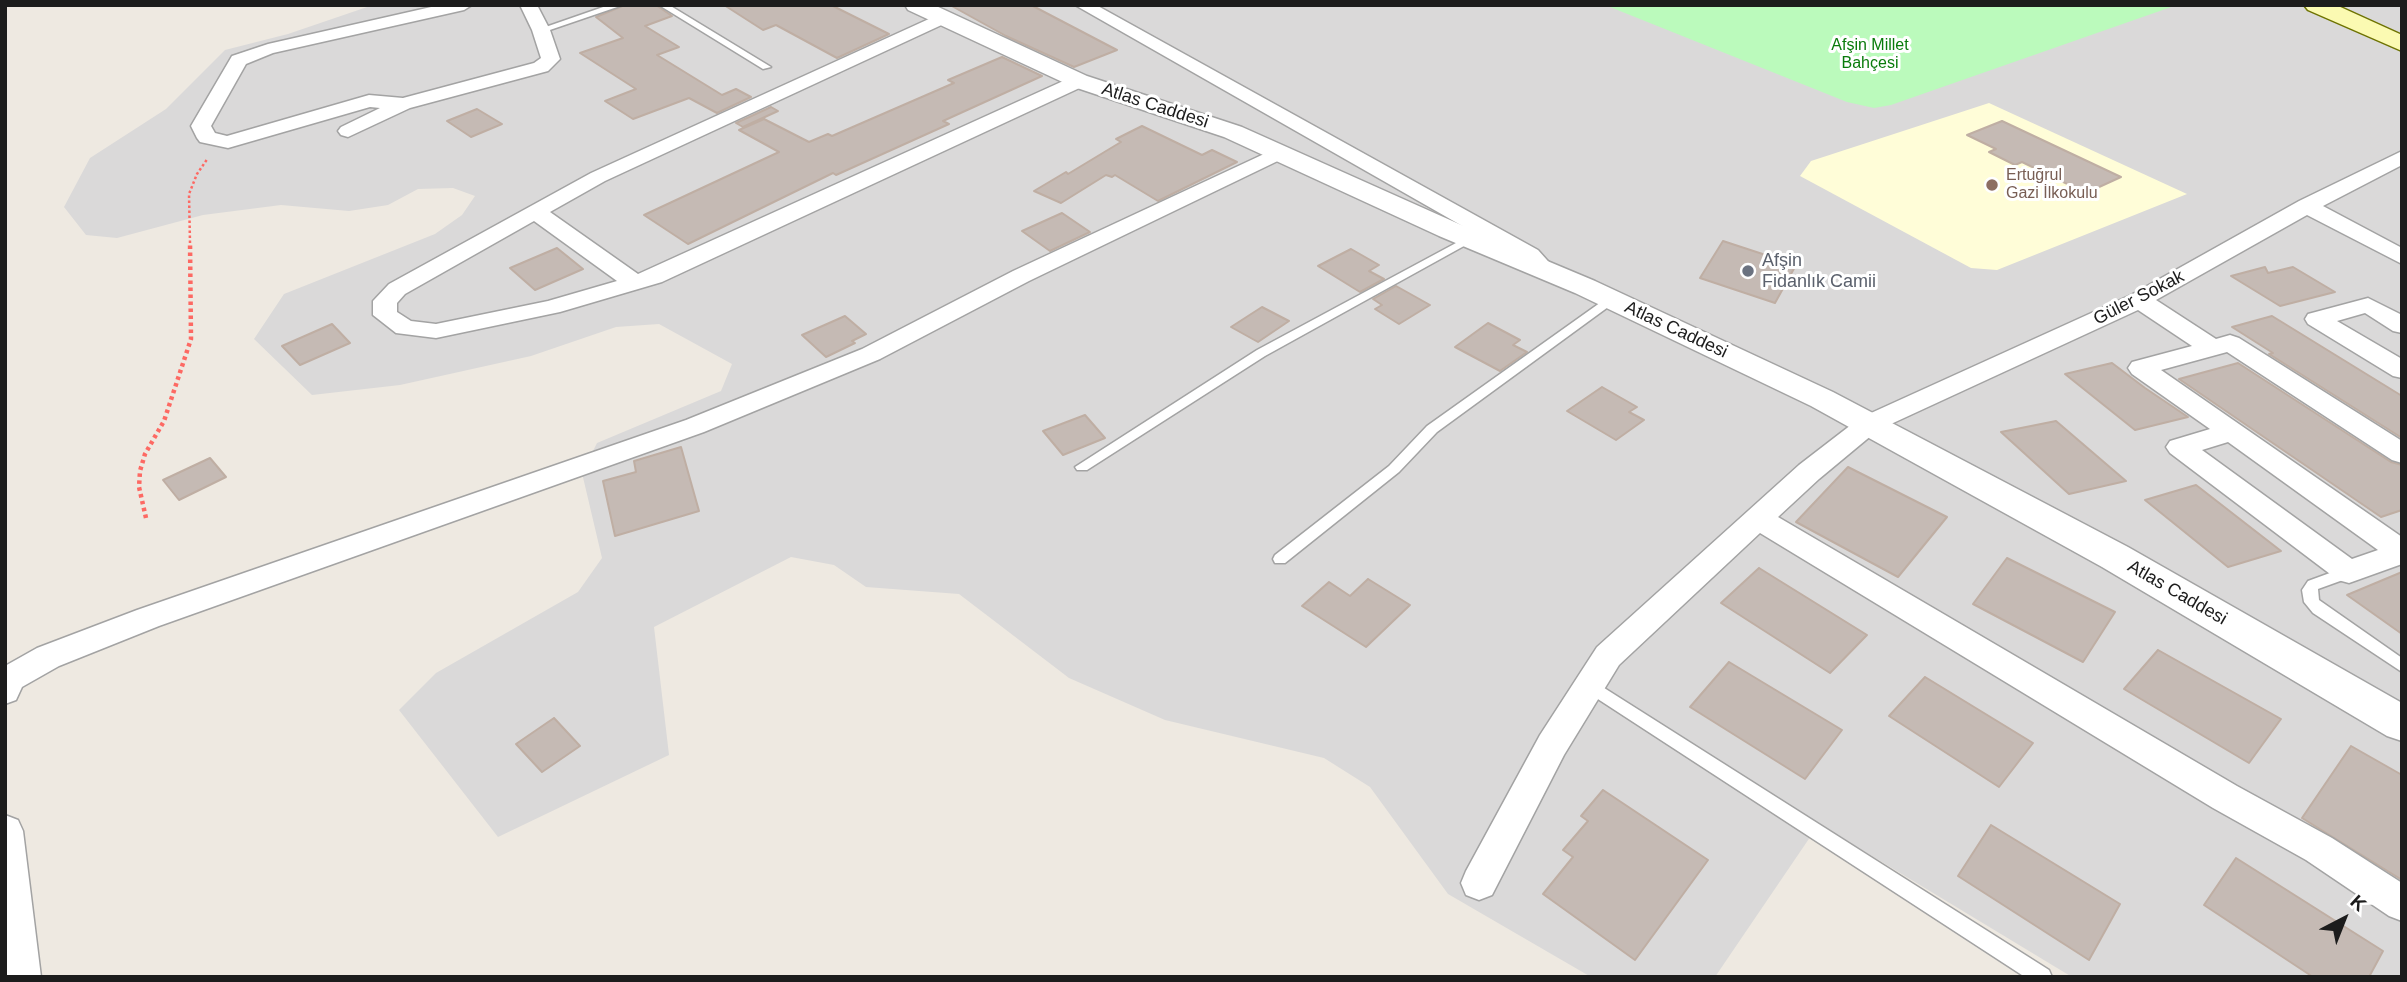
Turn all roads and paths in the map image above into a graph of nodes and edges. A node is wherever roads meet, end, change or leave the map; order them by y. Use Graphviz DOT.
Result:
graph roads {
  1 [pos="464,5"];
  2 [pos="528,5"];
  3 [pos="619,5"];
  4 [pos="663,5"];
  5 [pos="1083,5"];
  6 [pos="2316,5"];
  7 [pos="2357,5"];
  8 [pos="929,12"];
  9 [pos="2402,24"];
  10 [pos="541,30"];
  11 [pos="2402,44"];
  12 [pos="766,67"];
  13 [pos="1079,81"];
  14 [pos="403,104"];
  15 [pos="348,131"];
  16 [pos="228,142"];
  17 [pos="1279,153"];
  18 [pos="2402,157"];
  19 [pos="2307,206"];
  20 [pos="536,212"];
  21 [pos="1469,239"];
  22 [pos="2402,257"];
  23 [pos="1543,269"];
  24 [pos="635,283"];
  25 [pos="1611,299"];
  26 [pos="2139,300"];
  27 [pos="2402,326"];
  28 [pos="2212,348"];
  29 [pos="2402,370"];
  30 [pos="1869,424"];
  31 [pos="2232,432"];
  32 [pos="2402,454"];
  33 [pos="1082,467"];
  34 [pos="146,518"];
  35 [pos="1759,519"];
  36 [pos="2402,552"];
  37 [pos="1280,559"];
  38 [pos="2348,572"];
  39 [pos="2402,666"];
  40 [pos="1590,685"];
  41 [pos="5,691"];
  42 [pos="2402,724"];
  43 [pos="5,831"];
  44 [pos="1479,883"];
  45 [pos="2402,904"];
  46 [pos="22,977"];
  47 [pos="2042,977"];
  1 -- 16 [label="street"];
  2 -- 10 [label="street"];
  3 -- 10 [label="lane"];
  4 -- 12 [label="lane"];
  5 -- 23 [label="street"];
  6 -- 11 [label="main road"];
  7 -- 9 [label="main road"];
  8 -- 13 [label="street, Atlas Caddesi"];
  8 -- 20 [label="street"];
  10 -- 14 [label="street"];
  13 -- 17 [label="street, Atlas Caddesi"];
  13 -- 24 [label="street"];
  14 -- 15 [label="street"];
  14 -- 16 [label="street"];
  16 -- 34 [label="path"];
  17 -- 21 [label="street, Atlas Caddesi"];
  17 -- 41 [label="street"];
  18 -- 19 [label="street, Güler Sokak"];
  19 -- 22 [label="street"];
  19 -- 26 [label="street, Güler Sokak"];
  20 -- 24 [label="street"];
  20 -- 24 [label="street"];
  21 -- 23 [label="street, Atlas Caddesi"];
  21 -- 33 [label="lane"];
  23 -- 25 [label="street, Atlas Caddesi"];
  25 -- 30 [label="street, Atlas Caddesi"];
  25 -- 37 [label="lane"];
  26 -- 28 [label="street"];
  26 -- 30 [label="street, Güler Sokak"];
  27 -- 29 [label="street"];
  28 -- 31 [label="street"];
  28 -- 32 [label="street"];
  30 -- 35 [label="street, Güler Sokak"];
  30 -- 42 [label="street, Atlas Caddesi"];
  31 -- 36 [label="street"];
  31 -- 38 [label="street"];
  35 -- 40 [label="street, Güler Sokak"];
  35 -- 45 [label="street"];
  36 -- 38 [label="street"];
  38 -- 39 [label="lane"];
  40 -- 44 [label="street, Güler Sokak"];
  40 -- 47 [label="lane"];
  43 -- 46 [label="street"];
}
